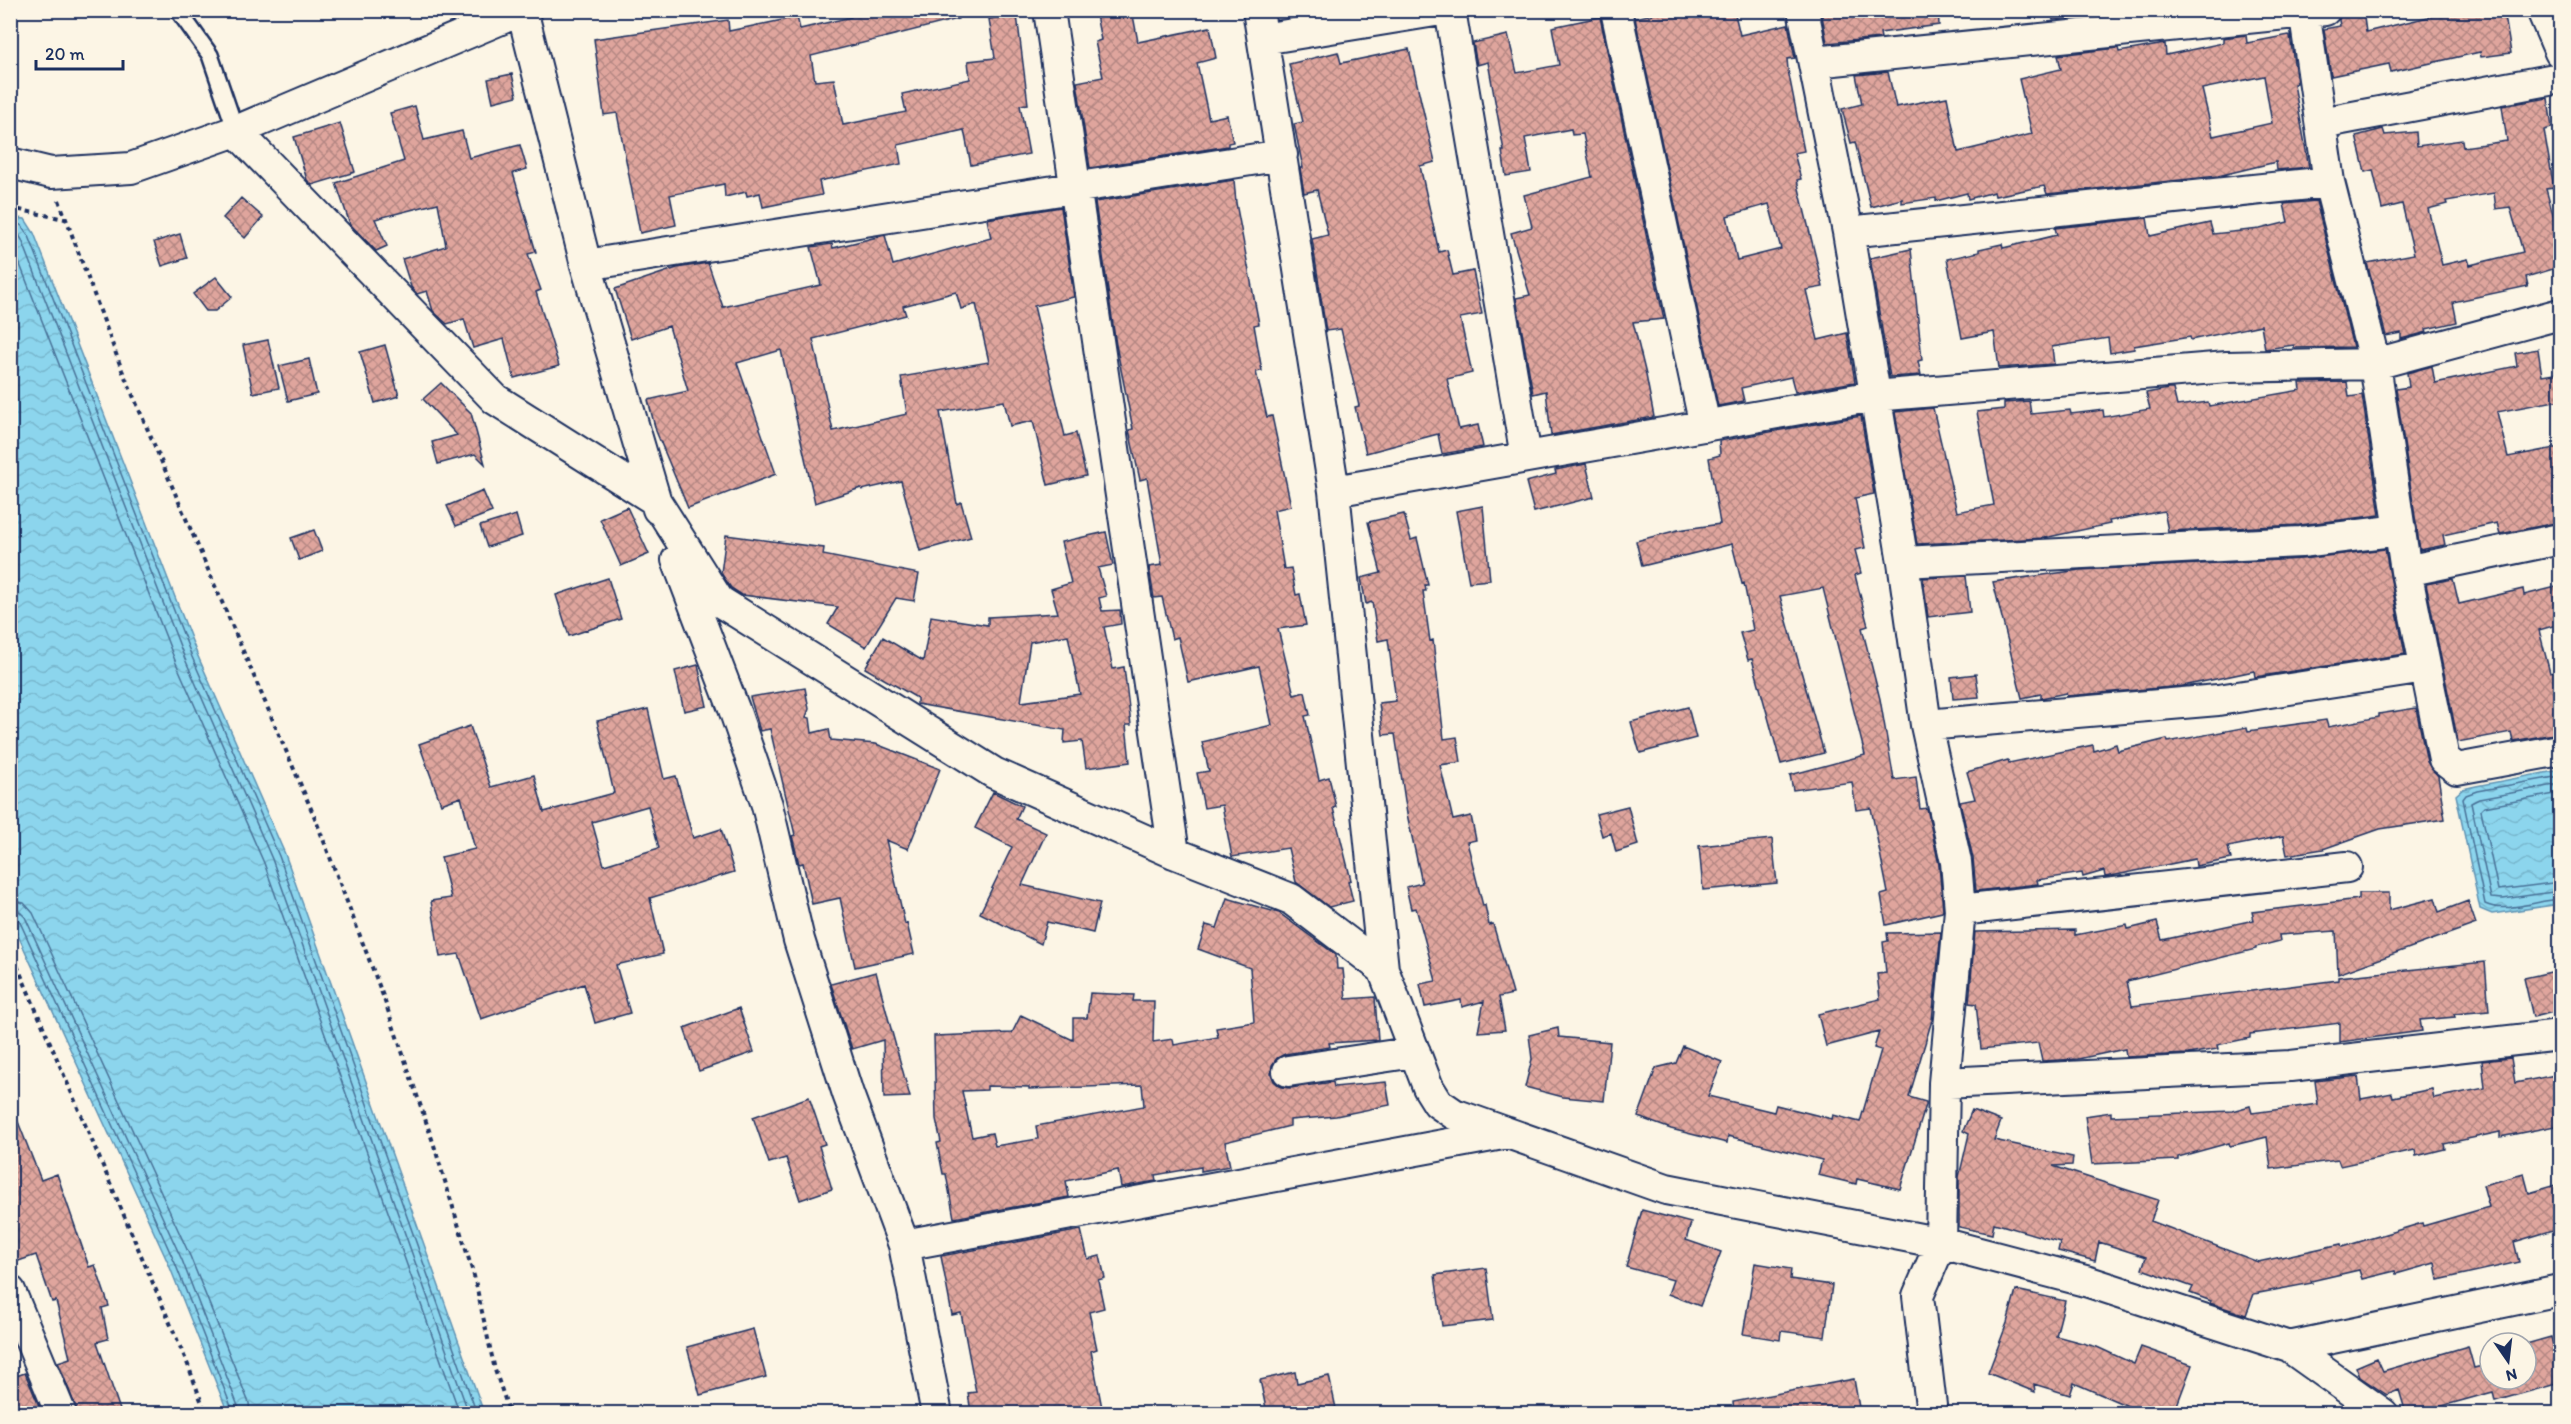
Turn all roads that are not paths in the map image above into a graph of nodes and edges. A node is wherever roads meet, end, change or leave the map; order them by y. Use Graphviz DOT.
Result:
graph roads {
  1 [pos="178,10"];
  2 [pos="1048,10"];
  3 [pos="1441,10"];
  4 [pos="1450,10"];
  5 [pos="1616,10"];
  6 [pos="1803,10"];
  7 [pos="2542,10"];
  8 [pos="2311,11"];
  9 [pos="1260,25"];
  10 [pos="2560,52"];
  11 [pos="1815,62"];
  12 [pos="2560,78"];
  13 [pos="2320,123"];
  14 [pos="236,131"];
  15 [pos="1282,155"];
  16 [pos="10,163"];
  17 [pos="2328,182"];
  18 [pos="1077,187"];
  19 [pos="1848,232"];
  20 [pos="586,265"];
  21 [pos="2560,314"];
  22 [pos="2375,363"];
  23 [pos="1874,396"];
  24 [pos="1705,426"];
  25 [pos="1526,457"];
  26 [pos="1334,491"];
  27 [pos="655,501"];
  28 [pos="2401,530"];
  29 [pos="2560,539"];
  30 [pos="1903,562"];
  31 [pos="2406,571"];
  32 [pos="2425,668"];
  33 [pos="1926,725"];
  34 [pos="2560,750"];
  35 [pos="1174,853"];
  36 [pos="2347,867"];
  37 [pos="1960,910"];
  38 [pos="1383,969"];
  39 [pos="2560,1035"];
  40 [pos="1415,1052"];
  41 [pos="1288,1071"];
  42 [pos="1944,1083"];
  43 [pos="1508,1133"];
  44 [pos="1941,1243"];
  45 [pos="904,1245"];
  46 [pos="2560,1290"];
  47 [pos="10,1291"];
  48 [pos="2289,1347"];
  49 [pos="61,1413"];
  50 [pos="937,1413"];
  51 [pos="1932,1413"];
  52 [pos="2383,1413"];
  1 -- 14 [label="lane"];
  2 -- 18 [label="street"];
  3 -- 9 [label="street"];
  4 -- 25 [label="street"];
  5 -- 24 [label="street"];
  6 -- 11 [label="street"];
  7 -- 10 [label="street"];
  8 -- 11 [label="street"];
  8 -- 13 [label="street"];
  9 -- 15 [label="street"];
  11 -- 19 [label="street"];
  12 -- 13 [label="street"];
  13 -- 17 [label="street"];
  14 -- 16 [label="street"];
  14 -- 20 [label="street"];
  14 -- 27 [label="street"];
  15 -- 18 [label="street"];
  15 -- 26 [label="street"];
  17 -- 19 [label="street"];
  17 -- 22 [label="street"];
  18 -- 20 [label="street"];
  18 -- 35 [label="street"];
  19 -- 23 [label="street"];
  20 -- 27 [label="street"];
  21 -- 22 [label="street"];
  22 -- 23 [label="street"];
  22 -- 28 [label="street"];
  23 -- 24 [label="street"];
  23 -- 30 [label="street"];
  24 -- 25 [label="street"];
  25 -- 26 [label="street"];
  26 -- 38 [label="street"];
  27 -- 35 [label="street"];
  27 -- 45 [label="street"];
  28 -- 30 [label="street"];
  28 -- 31 [label="street"];
  29 -- 31 [label="street"];
  30 -- 33 [label="street"];
  31 -- 32 [label="street"];
  32 -- 33 [label="street"];
  32 -- 34 [label="street"];
  33 -- 37 [label="street"];
  35 -- 38 [label="street"];
  36 -- 37 [label="street"];
  37 -- 42 [label="street"];
  38 -- 40 [label="street"];
  39 -- 42 [label="street"];
  40 -- 41 [label="street"];
  40 -- 43 [label="street"];
  42 -- 44 [label="street"];
  43 -- 44 [label="street"];
  43 -- 45 [label="street"];
  44 -- 48 [label="street"];
  44 -- 51 [label="street"];
  45 -- 50 [label="street"];
  46 -- 48 [label="street"];
  47 -- 49 [label="street"];
  48 -- 52 [label="street"];
}
